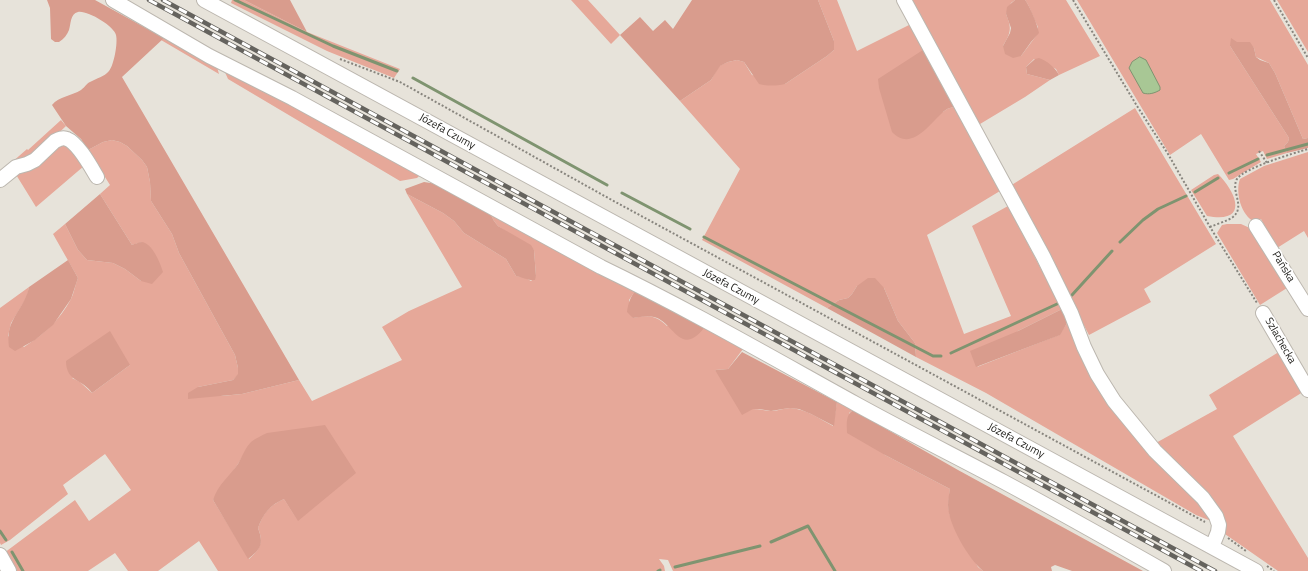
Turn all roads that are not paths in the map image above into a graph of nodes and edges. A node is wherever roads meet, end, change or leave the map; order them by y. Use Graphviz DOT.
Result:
graph roads {
  1 [pos="113,0"];
  2 [pos="904,0"];
  3 [pos="205,1"];
  4 [pos="97,177"];
  5 [pos="0,180"];
  6 [pos="1256,226"];
  7 [pos="1308,309"];
  8 [pos="1263,313"];
  9 [pos="1308,390"];
  10 [pos="1212,547"];
  11 [pos="0,555"];
  12 [pos="1259,567"];
  13 [pos="10,571"];
  14 [pos="1164,571"];
  1 -- 14 [label="street"];
  2 -- 10 [label="street"];
  3 -- 10 [label="street, Józefa Czumy"];
  4 -- 5 [label="street"];
  6 -- 7 [label="street, Pańska"];
  8 -- 9 [label="street, Szlachecka"];
  10 -- 12 [label="street, Józefa Czumy"];
  11 -- 13 [label="street"];
}
